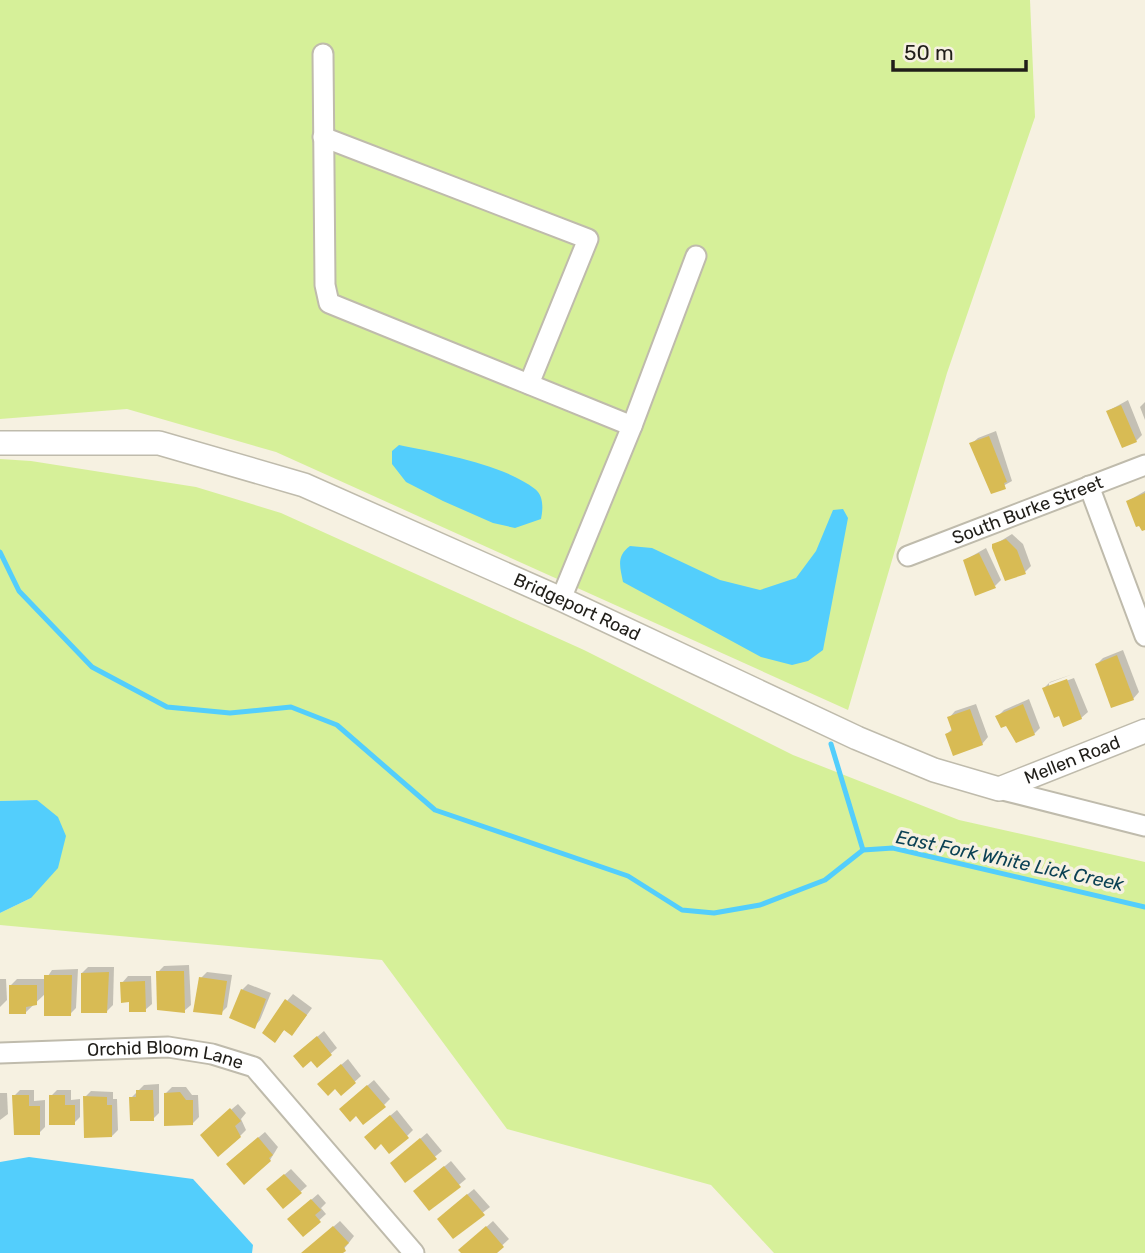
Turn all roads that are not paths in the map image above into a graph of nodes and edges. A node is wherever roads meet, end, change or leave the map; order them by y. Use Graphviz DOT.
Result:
graph roads {
  1 [pos="323,54"];
  2 [pos="323,137"];
  3 [pos="696,256"];
  4 [pos="529,384"];
  5 [pos="632,426"];
  6 [pos="0,443"];
  7 [pos="1145,465"];
  8 [pos="1089,486"];
  9 [pos="908,556"];
  10 [pos="561,599"];
  11 [pos="1145,636"];
  12 [pos="1145,731"];
  13 [pos="999,789"];
  14 [pos="1145,825"];
  15 [pos="0,1053"];
  16 [pos="414,1253"];
  1 -- 2 [label="street"];
  2 -- 4 [label="street"];
  2 -- 4 [label="street"];
  3 -- 5 [label="street"];
  4 -- 5 [label="street"];
  5 -- 10 [label="street"];
  6 -- 10 [label="street, Bridgeport Road"];
  7 -- 8 [label="street, South Burke Street"];
  8 -- 9 [label="street, South Burke Street"];
  8 -- 11 [label="street"];
  10 -- 13 [label="street, Bridgeport Road"];
  12 -- 13 [label="street, Mellen Road"];
  13 -- 14 [label="street, Bridgeport Road"];
  15 -- 16 [label="street, Orchid Bloom Lane"];
}
